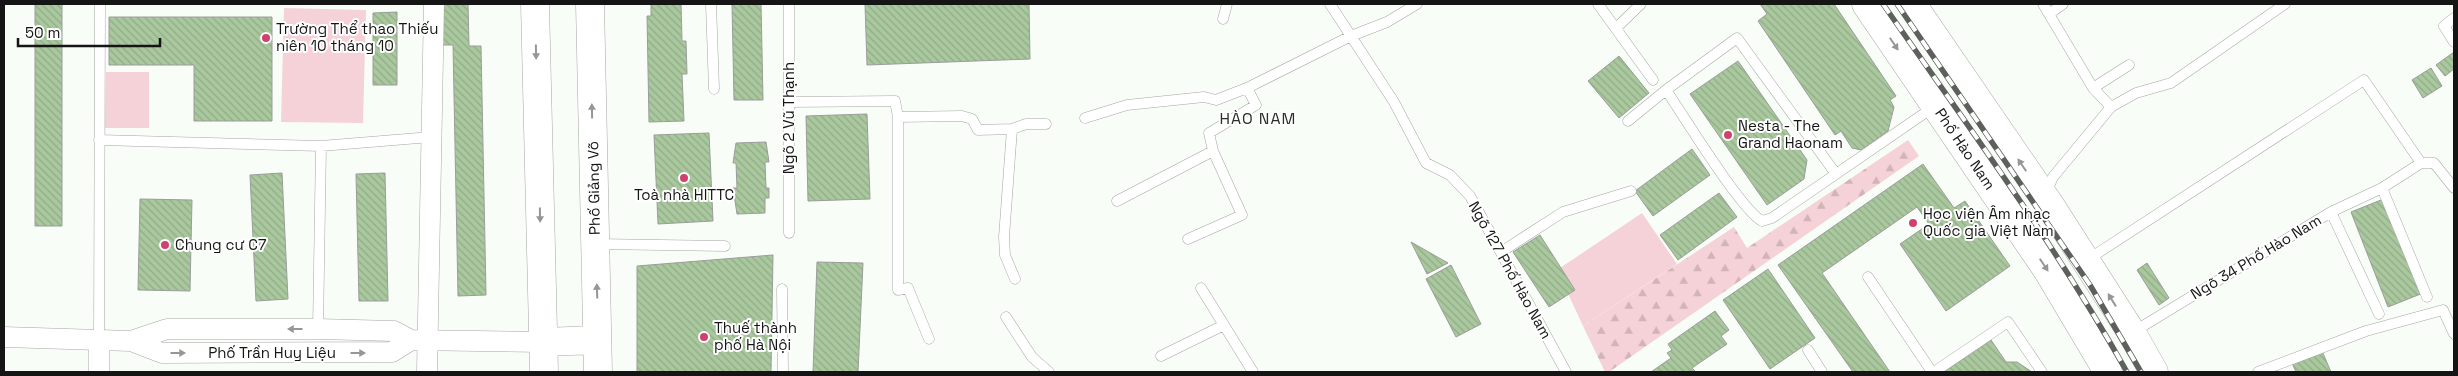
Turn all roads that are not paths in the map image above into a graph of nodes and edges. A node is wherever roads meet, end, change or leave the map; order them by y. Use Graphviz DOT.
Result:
graph roads {
  1 [pos="100,4"];
  2 [pos="434,4"];
  3 [pos="535,4"];
  4 [pos="590,4"];
  5 [pos="711,4"];
  6 [pos="789,4"];
  7 [pos="1227,4"];
  8 [pos="1330,4"];
  9 [pos="1417,4"];
  10 [pos="1598,4"];
  11 [pos="1641,4"];
  12 [pos="1866,4"];
  13 [pos="1912,4"];
  14 [pos="2043,4"];
  15 [pos="2063,4"];
  16 [pos="2285,4"];
  17 [pos="2049,14"];
  18 [pos="2454,18"];
  19 [pos="1223,19"];
  20 [pos="1616,28"];
  21 [pos="1351,36"];
  22 [pos="2454,42"];
  23 [pos="2129,66"];
  24 [pos="1653,80"];
  25 [pos="1247,88"];
  26 [pos="2093,88"];
  27 [pos="714,89"];
  28 [pos="1666,90"];
  29 [pos="789,102"];
  30 [pos="1936,105"];
  31 [pos="2111,107"];
  32 [pos="898,117"];
  33 [pos="1085,118"];
  34 [pos="1628,121"];
  35 [pos="1046,124"];
  36 [pos="1012,129"];
  37 [pos="431,136"];
  38 [pos="99,140"];
  39 [pos="321,146"];
  40 [pos="1213,151"];
  41 [pos="2421,163"];
  42 [pos="1836,174"];
  43 [pos="2382,188"];
  44 [pos="2454,188"];
  45 [pos="1631,191"];
  46 [pos="2044,197"];
  47 [pos="1117,201"];
  48 [pos="2331,212"];
  49 [pos="2012,218"];
  50 [pos="790,233"];
  51 [pos="1188,239"];
  52 [pos="595,244"];
  53 [pos="726,246"];
  54 [pos="1501,252"];
  55 [pos="2087,260"];
  56 [pos="1868,277"];
  57 [pos="1015,279"];
  58 [pos="1201,288"];
  59 [pos="782,289"];
  60 [pos="2427,297"];
  61 [pos="2379,314"];
  62 [pos="1006,317"];
  63 [pos="1222,326"];
  64 [pos="318,328"];
  65 [pos="2132,333"];
  66 [pos="2454,334"];
  67 [pos="4,337"];
  68 [pos="929,339"];
  69 [pos="420,340"];
  70 [pos="597,340"];
  71 [pos="100,341"];
  72 [pos="131,342"];
  73 [pos="543,342"];
  74 [pos="1808,350"];
  75 [pos="1161,356"];
  76 [pos="99,372"];
  77 [pos="427,372"];
  78 [pos="544,372"];
  79 [pos="598,372"];
  80 [pos="783,372"];
  81 [pos="1049,372"];
  82 [pos="1253,372"];
  83 [pos="1566,372"];
  84 [pos="1822,372"];
  85 [pos="1933,372"];
  86 [pos="2042,372"];
  87 [pos="2108,372"];
  88 [pos="2154,372"];
  89 [pos="2258,372"];
  1 -- 38 [label="lane"];
  2 -- 37 [label="street"];
  3 -- 73 [label="main road, one-way"];
  52 -- 4 [label="main road, Phố Giảng Võ, one-way"];
  5 -- 27 [label="lane"];
  6 -- 29 [label="lane, Ngõ 2 Vũ Thạnh"];
  7 -- 19 [label="lane"];
  8 -- 21 [label="lane, Ngõ 127 Phố Hào Nam"];
  9 -- 21 [label="lane"];
  10 -- 20 [label="lane"];
  11 -- 20 [label="lane"];
  12 -- 30 [label="main road, Phố Hào Nam, one-way"];
  46 -- 13 [label="main road, one-way"];
  14 -- 17 [label="lane"];
  15 -- 17 [label="lane"];
  16 -- 31 [label="lane"];
  17 -- 26 [label="lane"];
  18 -- 22 [label="lane"];
  20 -- 24 [label="lane"];
  21 -- 25 [label="lane"];
  21 -- 54 [label="lane, Ngõ 127 Phố Hào Nam"];
  23 -- 26 [label="lane"];
  25 -- 33 [label="lane"];
  25 -- 40 [label="lane"];
  26 -- 31 [label="lane"];
  28 -- 34 [label="lane"];
  28 -- 42 [label="lane"];
  28 -- 42 [label="lane"];
  29 -- 32 [label="lane"];
  29 -- 50 [label="lane, Ngõ 2 Vũ Thạnh"];
  30 -- 42 [label="lane"];
  30 -- 49 [label="main road, Phố Hào Nam"];
  31 -- 46 [label="lane"];
  32 -- 36 [label="lane"];
  32 -- 68 [label="lane"];
  35 -- 36 [label="lane"];
  36 -- 57 [label="lane"];
  37 -- 39 [label="lane"];
  37 -- 69 [label="street"];
  38 -- 39 [label="lane"];
  38 -- 71 [label="lane"];
  39 -- 64 [label="lane"];
  40 -- 47 [label="lane"];
  40 -- 51 [label="lane"];
  41 -- 43 [label="lane, Ngõ 34 Phố Hào Nam"];
  41 -- 44 [label="lane"];
  41 -- 55 [label="lane"];
  43 -- 48 [label="lane, Ngõ 34 Phố Hào Nam"];
  43 -- 60 [label="lane"];
  45 -- 54 [label="lane"];
  46 -- 49 [label="main road"];
  46 -- 55 [label="main road"];
  48 -- 61 [label="lane"];
  48 -- 65 [label="lane, Ngõ 34 Phố Hào Nam"];
  49 -- 87 [label="main road, Phố Hào Nam, one-way"];
  52 -- 53 [label="lane"];
  70 -- 52 [label="main road, Phố Giảng Võ, one-way"];
  54 -- 83 [label="lane, Ngõ 127 Phố Hào Nam"];
  65 -- 55 [label="main road, one-way"];
  56 -- 85 [label="lane"];
  58 -- 63 [label="lane"];
  59 -- 80 [label="lane"];
  62 -- 81 [label="lane"];
  63 -- 75 [label="lane"];
  63 -- 82 [label="lane"];
  64 -- 69 [label="street, Phố Trần Huy Liệu"];
  64 -- 72 [label="street, Phố Trần Huy Liệu, one-way"];
  65 -- 88 [label="main road"];
  66 -- 89 [label="lane"];
  67 -- 71 [label="street, Phố Trần Huy Liệu"];
  72 -- 69 [label="street, Phố Trần Huy Liệu, one-way"];
  69 -- 73 [label="street, Phố Trần Huy Liệu"];
  69 -- 77 [label="street"];
  70 -- 73 [label="main road"];
  70 -- 79 [label="main road, Phố Giảng Võ"];
  71 -- 72 [label="street, Phố Trần Huy Liệu"];
  71 -- 76 [label="street"];
  73 -- 78 [label="main road"];
  74 -- 84 [label="lane"];
  85 -- 86 [label="lane"];
}
